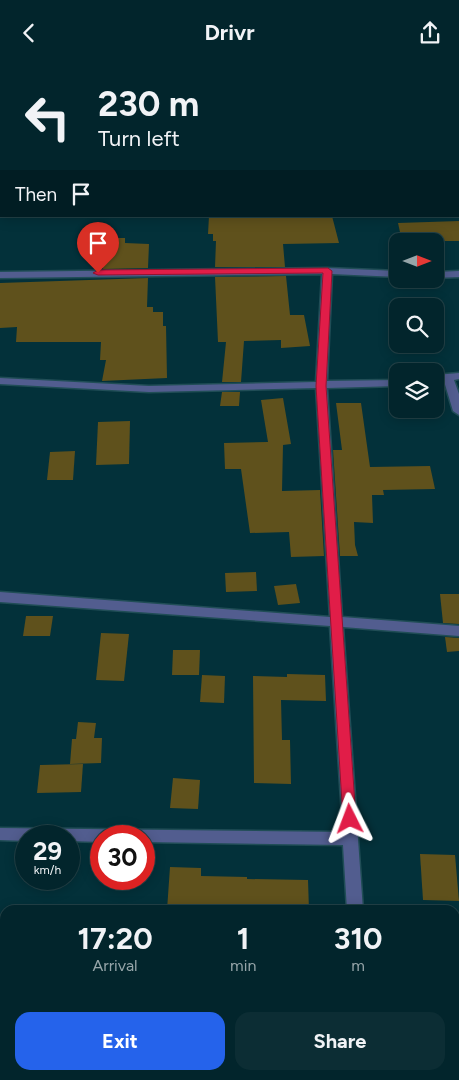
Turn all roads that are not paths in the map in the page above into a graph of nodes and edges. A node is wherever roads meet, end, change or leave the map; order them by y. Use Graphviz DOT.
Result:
graph roads {
  1 [pos="328,271"];
  2 [pos="389,274"];
  3 [pos="459,274"];
  4 [pos="0,275"];
  5 [pos="444,275"];
  6 [pos="453,376"];
  7 [pos="0,381"];
  8 [pos="389,383"];
  9 [pos="321,386"];
  10 [pos="459,411"];
  11 [pos="0,597"];
  12 [pos="337,623"];
  13 [pos="459,631"];
  14 [pos="0,834"];
  15 [pos="90,835"];
  16 [pos="155,836"];
  17 [pos="351,839"];
  18 [pos="355,905"];
  1 -- 2 [label="street"];
  1 -- 4 [label="street"];
  1 -- 9 [label="street"];
  3 -- 5 [label="street"];
  6 -- 10 [label="street"];
  7 -- 9 [label="street"];
  8 -- 9 [label="street"];
  9 -- 12 [label="street"];
  11 -- 12 [label="street"];
  12 -- 13 [label="street"];
  12 -- 17 [label="street"];
  14 -- 15 [label="street"];
  16 -- 17 [label="street"];
  17 -- 18 [label="street"];
}
